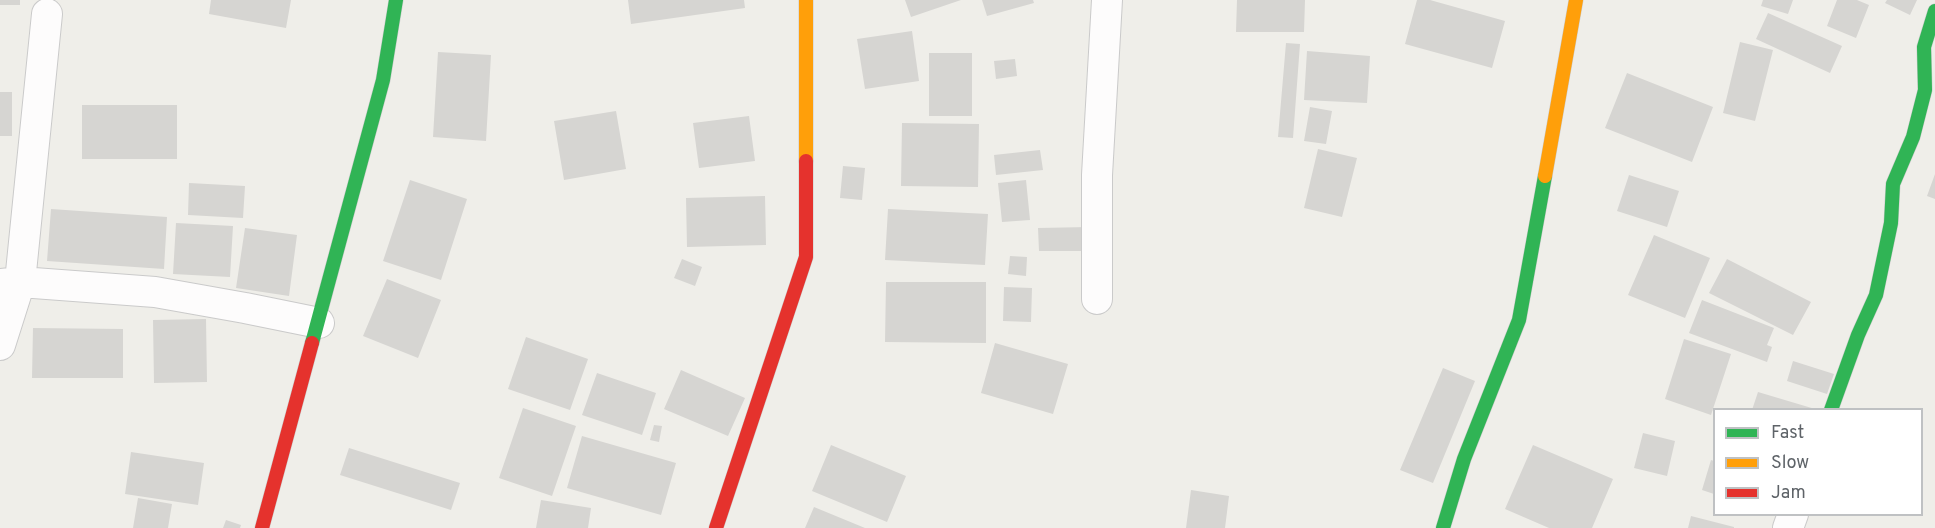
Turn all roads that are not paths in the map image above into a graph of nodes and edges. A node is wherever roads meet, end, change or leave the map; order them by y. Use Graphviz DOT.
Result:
graph roads {
  1 [pos="396,0"];
  2 [pos="806,0"];
  3 [pos="1107,0"];
  4 [pos="1576,0"];
  5 [pos="1935,11"];
  6 [pos="47,14"];
  7 [pos="10,283"];
  8 [pos="1097,299"];
  9 [pos="319,323"];
  10 [pos="0,345"];
  11 [pos="1832,408"];
  12 [pos="262,528"];
  13 [pos="716,528"];
  14 [pos="1443,528"];
  1 -- 9 [label="street"];
  2 -- 13 [label="street"];
  3 -- 8 [label="street"];
  4 -- 14 [label="street"];
  5 -- 11 [label="street"];
  6 -- 7 [label="street"];
  7 -- 9 [label="street"];
  7 -- 10 [label="street"];
  9 -- 12 [label="street"];
}
